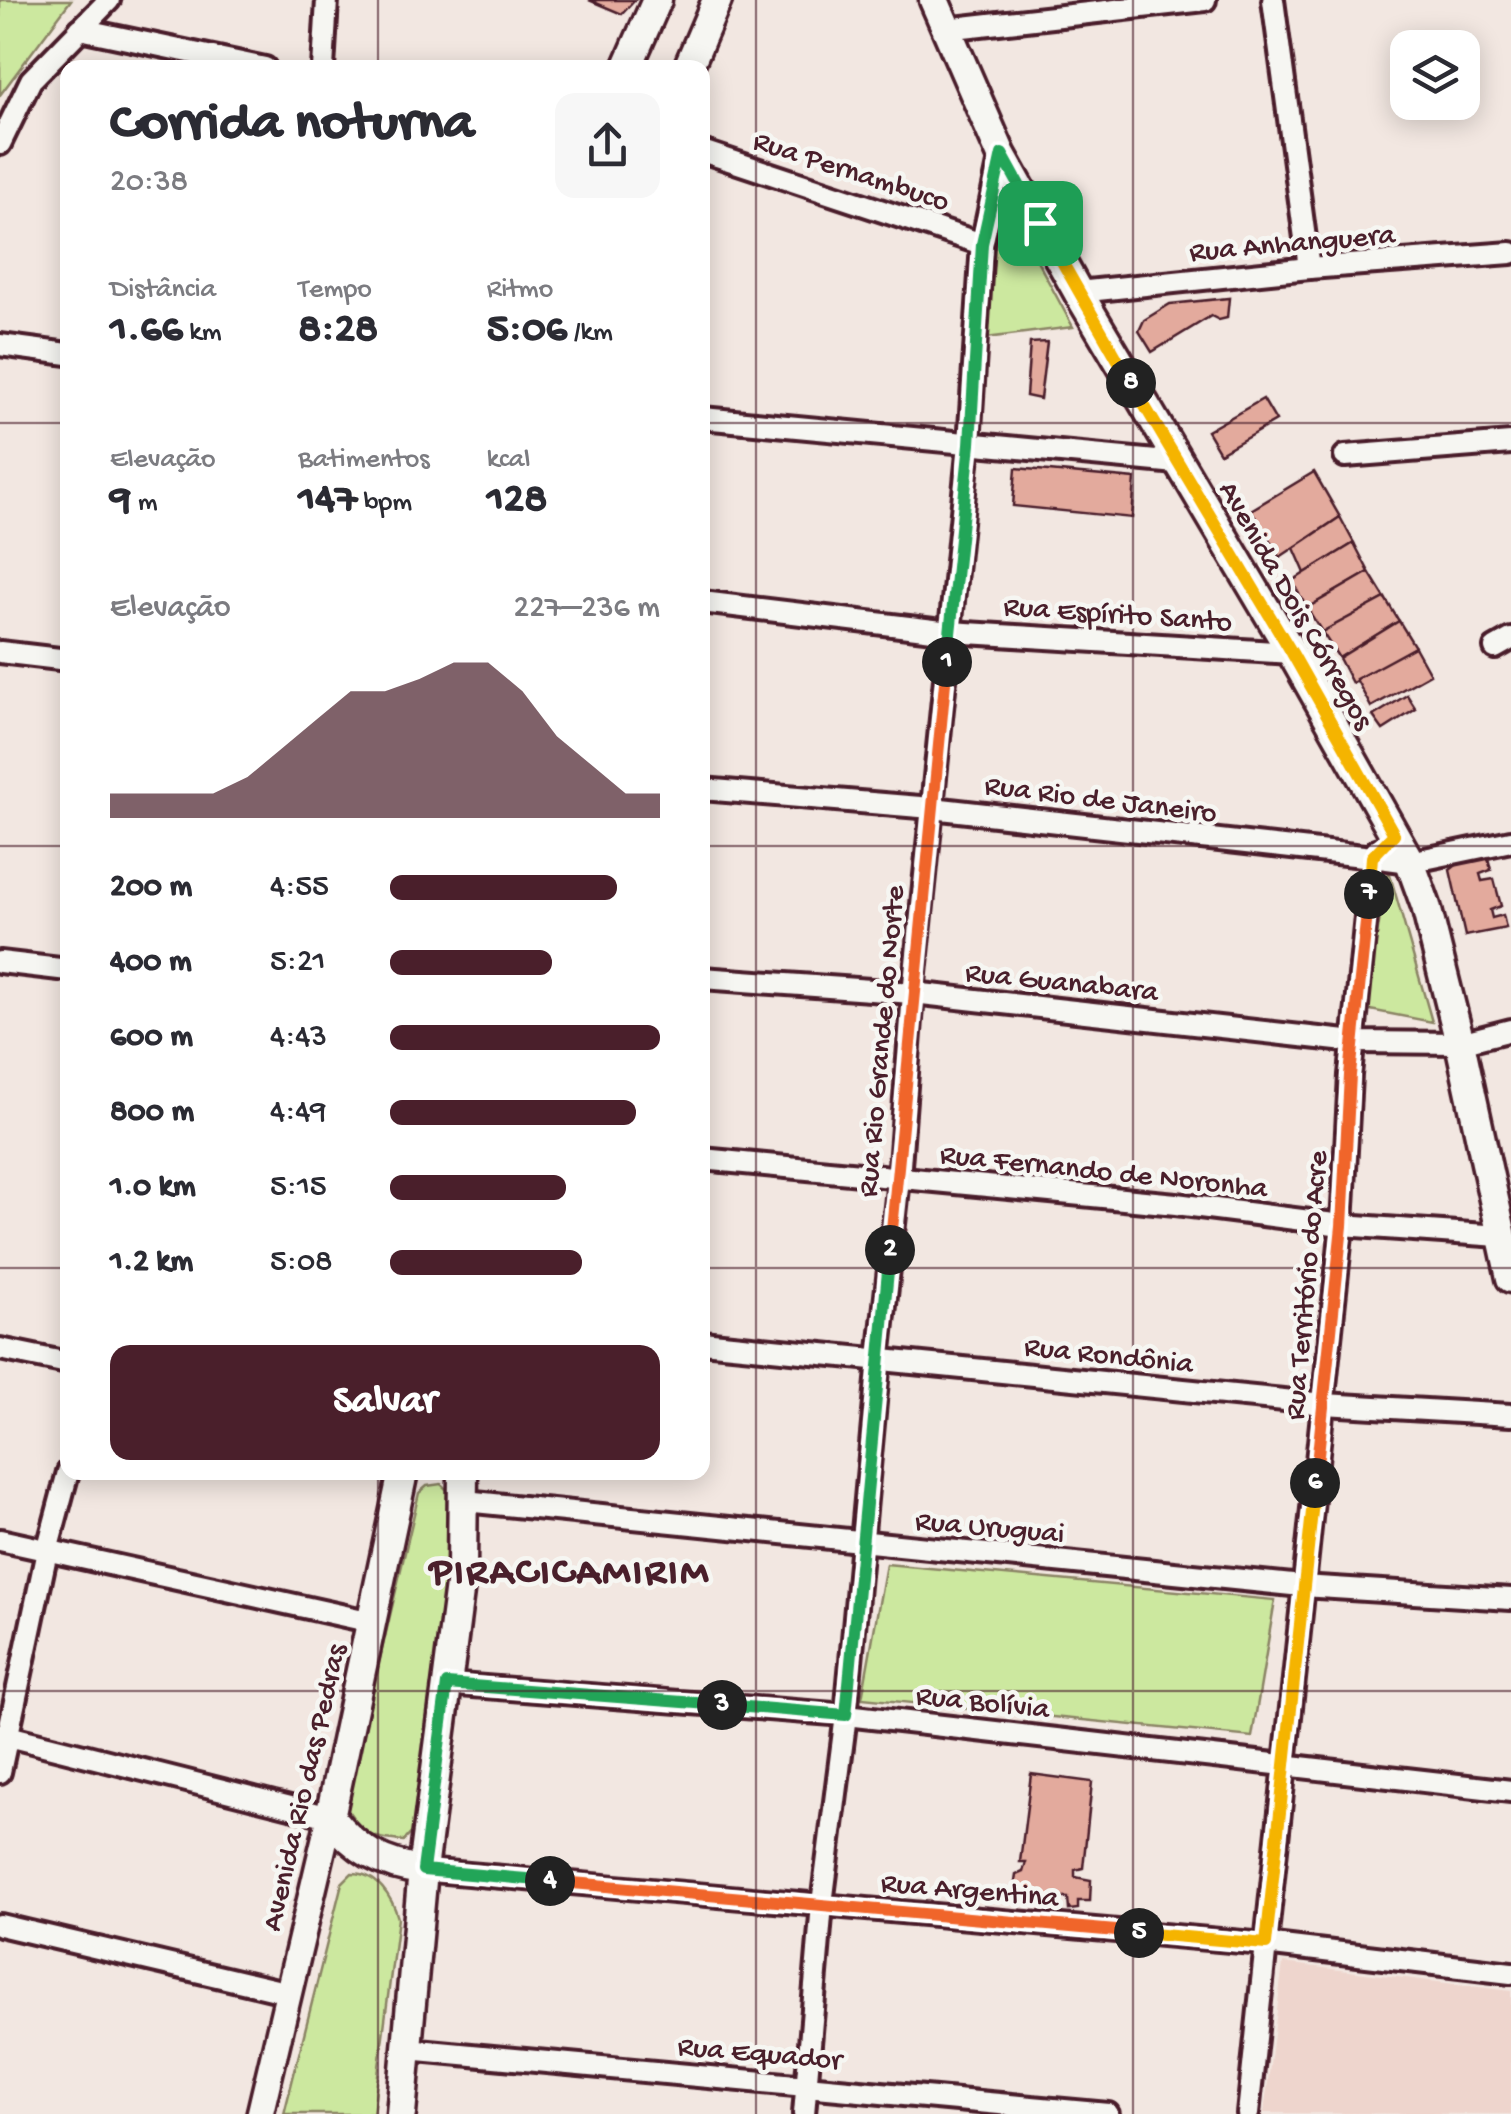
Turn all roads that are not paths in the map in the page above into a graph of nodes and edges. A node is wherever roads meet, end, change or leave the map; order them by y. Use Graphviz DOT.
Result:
graph roads {
  1 [pos="108,0"];
  2 [pos="327,0"];
  3 [pos="657,0"];
  4 [pos="718,0"];
  5 [pos="934,0"];
  6 [pos="1205,0"];
  7 [pos="1272,0"];
  8 [pos="80,29"];
  9 [pos="944,29"];
  10 [pos="227,60"];
  11 [pos="323,60"];
  12 [pos="631,60"];
  13 [pos="692,60"];
  14 [pos="0,144"];
  15 [pos="710,154"];
  16 [pos="1002,154"];
  17 [pos="982,244"];
  18 [pos="1511,253"];
  19 [pos="1308,268"];
  20 [pos="1078,292"];
  21 [pos="0,346"];
  22 [pos="60,353"];
  23 [pos="710,419"];
  24 [pos="1511,443"];
  25 [pos="970,444"];
  26 [pos="1345,456"];
  27 [pos="1177,462"];
  28 [pos="710,603"];
  29 [pos="950,632"];
  30 [pos="0,652"];
  31 [pos="1292,653"];
  32 [pos="60,659"];
  33 [pos="710,790"];
  34 [pos="932,808"];
  35 [pos="1394,834"];
  36 [pos="1511,841"];
  37 [pos="1372,857"];
  38 [pos="1410,862"];
  39 [pos="0,962"];
  40 [pos="60,969"];
  41 [pos="710,979"];
  42 [pos="913,994"];
  43 [pos="1511,1030"];
  44 [pos="1355,1042"];
  45 [pos="1460,1043"];
  46 [pos="710,1160"];
  47 [pos="899,1179"];
  48 [pos="1505,1224"];
  49 [pos="1342,1226"];
  50 [pos="1511,1278"];
  51 [pos="710,1343"];
  52 [pos="0,1349"];
  53 [pos="879,1359"];
  54 [pos="60,1361"];
  55 [pos="1324,1404"];
  56 [pos="1511,1415"];
  57 [pos="66,1480"];
  58 [pos="402,1480"];
  59 [pos="464,1480"];
  60 [pos="465,1501"];
  61 [pos="0,1540"];
  62 [pos="860,1542"];
  63 [pos="47,1552"];
  64 [pos="1302,1586"];
  65 [pos="1511,1599"];
  66 [pos="372,1622"];
  67 [pos="447,1684"];
  68 [pos="846,1715"];
  69 [pos="4,1736"];
  70 [pos="1283,1764"];
  71 [pos="0,1772"];
  72 [pos="1511,1791"];
  73 [pos="330,1818"];
  74 [pos="423,1870"];
  75 [pos="822,1904"];
  76 [pos="0,1925"];
  77 [pos="1266,1944"];
  78 [pos="1511,1973"];
  79 [pos="289,1993"];
  80 [pos="407,2049"];
  81 [pos="808,2086"];
  82 [pos="260,2114"];
  83 [pos="401,2114"];
  84 [pos="804,2114"];
  85 [pos="1108,2114"];
  86 [pos="1248,2114"];
  1 -- 8 [label="street"];
  2 -- 11 [label="street"];
  3 -- 12 [label="main road"];
  4 -- 13 [label="main road"];
  5 -- 9 [label="main road, Avenida Dois Córregos"];
  6 -- 9 [label="street"];
  7 -- 19 [label="street"];
  8 -- 10 [label="street"];
  8 -- 14 [label="street"];
  9 -- 16 [label="main road, Avenida Dois Córregos"];
  15 -- 17 [label="street, Rua Pernambuco"];
  16 -- 17 [label="street, Rua Rio Grande do Norte"];
  16 -- 20 [label="main road, Avenida Dois Córregos"];
  17 -- 25 [label="street, Rua Rio Grande do Norte"];
  18 -- 19 [label="street, Rua Anhanguera"];
  19 -- 20 [label="street, Rua Anhanguera"];
  20 -- 27 [label="main road, Avenida Dois Córregos"];
  21 -- 22 [label="street"];
  23 -- 25 [label="street"];
  24 -- 26 [label="street"];
  25 -- 27 [label="street"];
  25 -- 29 [label="street, Rua Rio Grande do Norte"];
  27 -- 31 [label="main road, Avenida Dois Córregos"];
  28 -- 29 [label="street, Rua Espírito Santo"];
  29 -- 31 [label="street, Rua Espírito Santo"];
  29 -- 34 [label="street, Rua Rio Grande do Norte"];
  30 -- 32 [label="street"];
  31 -- 35 [label="main road, Avenida Dois Córregos"];
  33 -- 34 [label="street, Rua Rio de Janeiro"];
  34 -- 37 [label="street, Rua Rio de Janeiro"];
  34 -- 42 [label="street, Rua Rio Grande do Norte"];
  35 -- 37 [label="street"];
  35 -- 38 [label="main road, Avenida Dois Córregos"];
  36 -- 38 [label="street"];
  37 -- 38 [label="street"];
  37 -- 44 [label="street, Rua Território do Acre"];
  38 -- 45 [label="main road, Avenida Dois Córregos"];
  39 -- 40 [label="street"];
  41 -- 42 [label="street, Rua Guanabara"];
  42 -- 44 [label="street, Rua Guanabara"];
  42 -- 47 [label="street, Rua Rio Grande do Norte"];
  43 -- 45 [label="street, Rua Guanabara"];
  44 -- 45 [label="street, Rua Guanabara"];
  44 -- 49 [label="street, Rua Território do Acre"];
  45 -- 48 [label="main road, Avenida Dois Córregos"];
  46 -- 47 [label="street, Rua Fernando de Noronha"];
  47 -- 49 [label="street, Rua Fernando de Noronha"];
  47 -- 53 [label="street, Rua Rio Grande do Norte"];
  48 -- 49 [label="street, Rua Fernando de Noronha"];
  48 -- 50 [label="main road, Avenida Dois Córregos"];
  49 -- 55 [label="street, Rua Território do Acre"];
  51 -- 53 [label="street, Rua Rondônia"];
  52 -- 54 [label="street"];
  53 -- 55 [label="street, Rua Rondônia"];
  53 -- 62 [label="street, Rua Rio Grande do Norte"];
  55 -- 56 [label="street, Rua Rondônia"];
  55 -- 64 [label="street, Rua Território do Acre"];
  57 -- 63 [label="street"];
  58 -- 66 [label="main road, Avenida Rio das Pedras"];
  59 -- 60 [label="main road"];
  60 -- 62 [label="street, Rua Uruguai"];
  60 -- 67 [label="main road"];
  61 -- 63 [label="street"];
  62 -- 64 [label="street, Rua Uruguai"];
  62 -- 68 [label="street, Rua Rio Grande do Norte"];
  63 -- 66 [label="street"];
  63 -- 69 [label="street"];
  64 -- 65 [label="street, Rua Uruguai"];
  64 -- 70 [label="street, Rua Território do Acre"];
  66 -- 73 [label="main road, Avenida Rio das Pedras"];
  67 -- 68 [label="street, Rua Bolívia"];
  67 -- 74 [label="main road"];
  68 -- 70 [label="street, Rua Bolívia"];
  68 -- 75 [label="street, Rua Rio Grande do Norte"];
  69 -- 71 [label="street"];
  69 -- 73 [label="street"];
  70 -- 72 [label="street, Rua Bolívia"];
  70 -- 77 [label="street, Rua Território do Acre"];
  73 -- 74 [label="main road"];
  73 -- 79 [label="street, Avenida Rio das Pedras"];
  74 -- 75 [label="street, Rua Argentina"];
  74 -- 80 [label="main road"];
  75 -- 77 [label="street, Rua Argentina"];
  75 -- 81 [label="street, Rua Rio Grande do Norte"];
  76 -- 79 [label="street"];
  77 -- 78 [label="street, Rua Argentina"];
  77 -- 86 [label="street, Rua Território do Acre"];
  79 -- 82 [label="street, Avenida Rio das Pedras"];
  80 -- 81 [label="street, Rua Equador"];
  80 -- 83 [label="main road"];
  81 -- 84 [label="street, Rua Rio Grande do Norte"];
  81 -- 85 [label="street, Rua Equador"];
}
